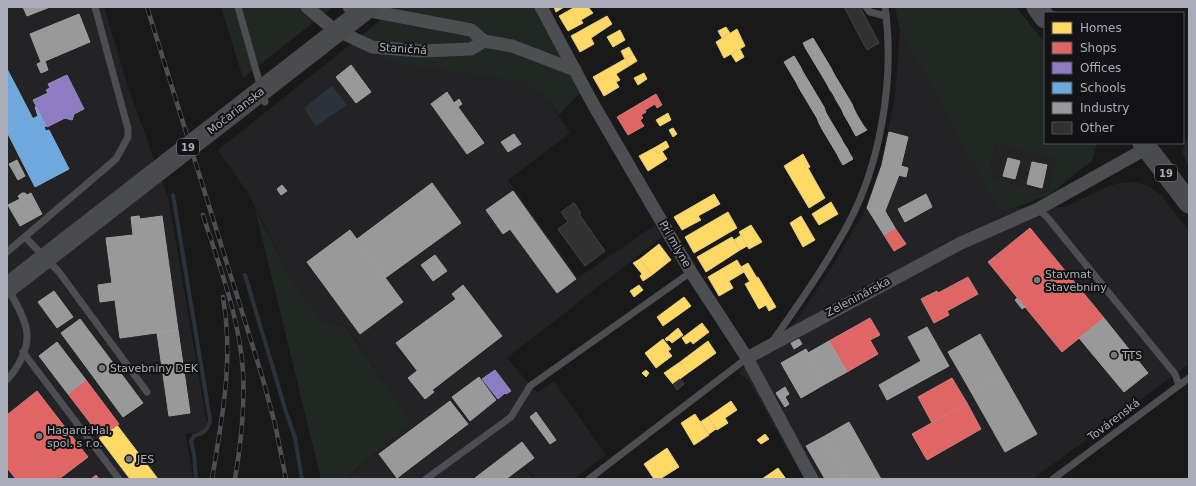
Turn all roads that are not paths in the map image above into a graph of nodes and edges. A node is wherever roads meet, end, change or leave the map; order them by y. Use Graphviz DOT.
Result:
graph roads {
  1 [pos="95,7"];
  2 [pos="238,7"];
  3 [pos="307,7"];
  4 [pos="349,7"];
  5 [pos="369,7"];
  6 [pos="541,7"];
  7 [pos="866,7"];
  8 [pos="885,7"];
  9 [pos="1037,7"];
  10 [pos="886,16"];
  11 [pos="1044,17"];
  12 [pos="484,41"];
  13 [pos="575,70"];
  14 [pos="265,102"];
  15 [pos="1145,145"];
  16 [pos="1189,203"];
  17 [pos="1038,209"];
  18 [pos="25,236"];
  19 [pos="7,252"];
  20 [pos="691,272"];
  21 [pos="7,287"];
  22 [pos="771,344"];
  23 [pos="23,352"];
  24 [pos="746,358"];
  25 [pos="1189,378"];
  26 [pos="7,380"];
  27 [pos="1179,385"];
  28 [pos="147,392"];
  29 [pos="119,479"];
  30 [pos="426,479"];
  31 [pos="589,479"];
  32 [pos="812,479"];
  33 [pos="1053,479"];
  1 -- 18 [label="lane"];
  2 -- 14 [label="lane"];
  3 -- 12 [label="street, Staničná"];
  4 -- 12 [label="street"];
  5 -- 21 [label="main road, Močarianska / 19, bridge"];
  6 -- 13 [label="street, Pri mlyne"];
  7 -- 10 [label="lane"];
  8 -- 10 [label="lane"];
  9 -- 11 [label="main road"];
  10 -- 22 [label="lane"];
  12 -- 13 [label="street"];
  13 -- 20 [label="street, Pri mlyne"];
  15 -- 16 [label="main road, 19"];
  15 -- 17 [label="street, Zeleninárska"];
  17 -- 22 [label="street, Zeleninárska"];
  17 -- 27 [label="lane"];
  18 -- 19 [label="lane"];
  18 -- 28 [label="lane"];
  20 -- 24 [label="street, Pri mlyne"];
  20 -- 30 [label="lane"];
  21 -- 23 [label="lane"];
  22 -- 24 [label="street, Zeleninárska"];
  23 -- 26 [label="lane"];
  23 -- 29 [label="lane"];
  24 -- 31 [label="lane, Zeleninárska"];
  24 -- 32 [label="street, Pri mlyne"];
  25 -- 27 [label="lane, Továrenská"];
  27 -- 33 [label="lane, Továrenská"];
}
